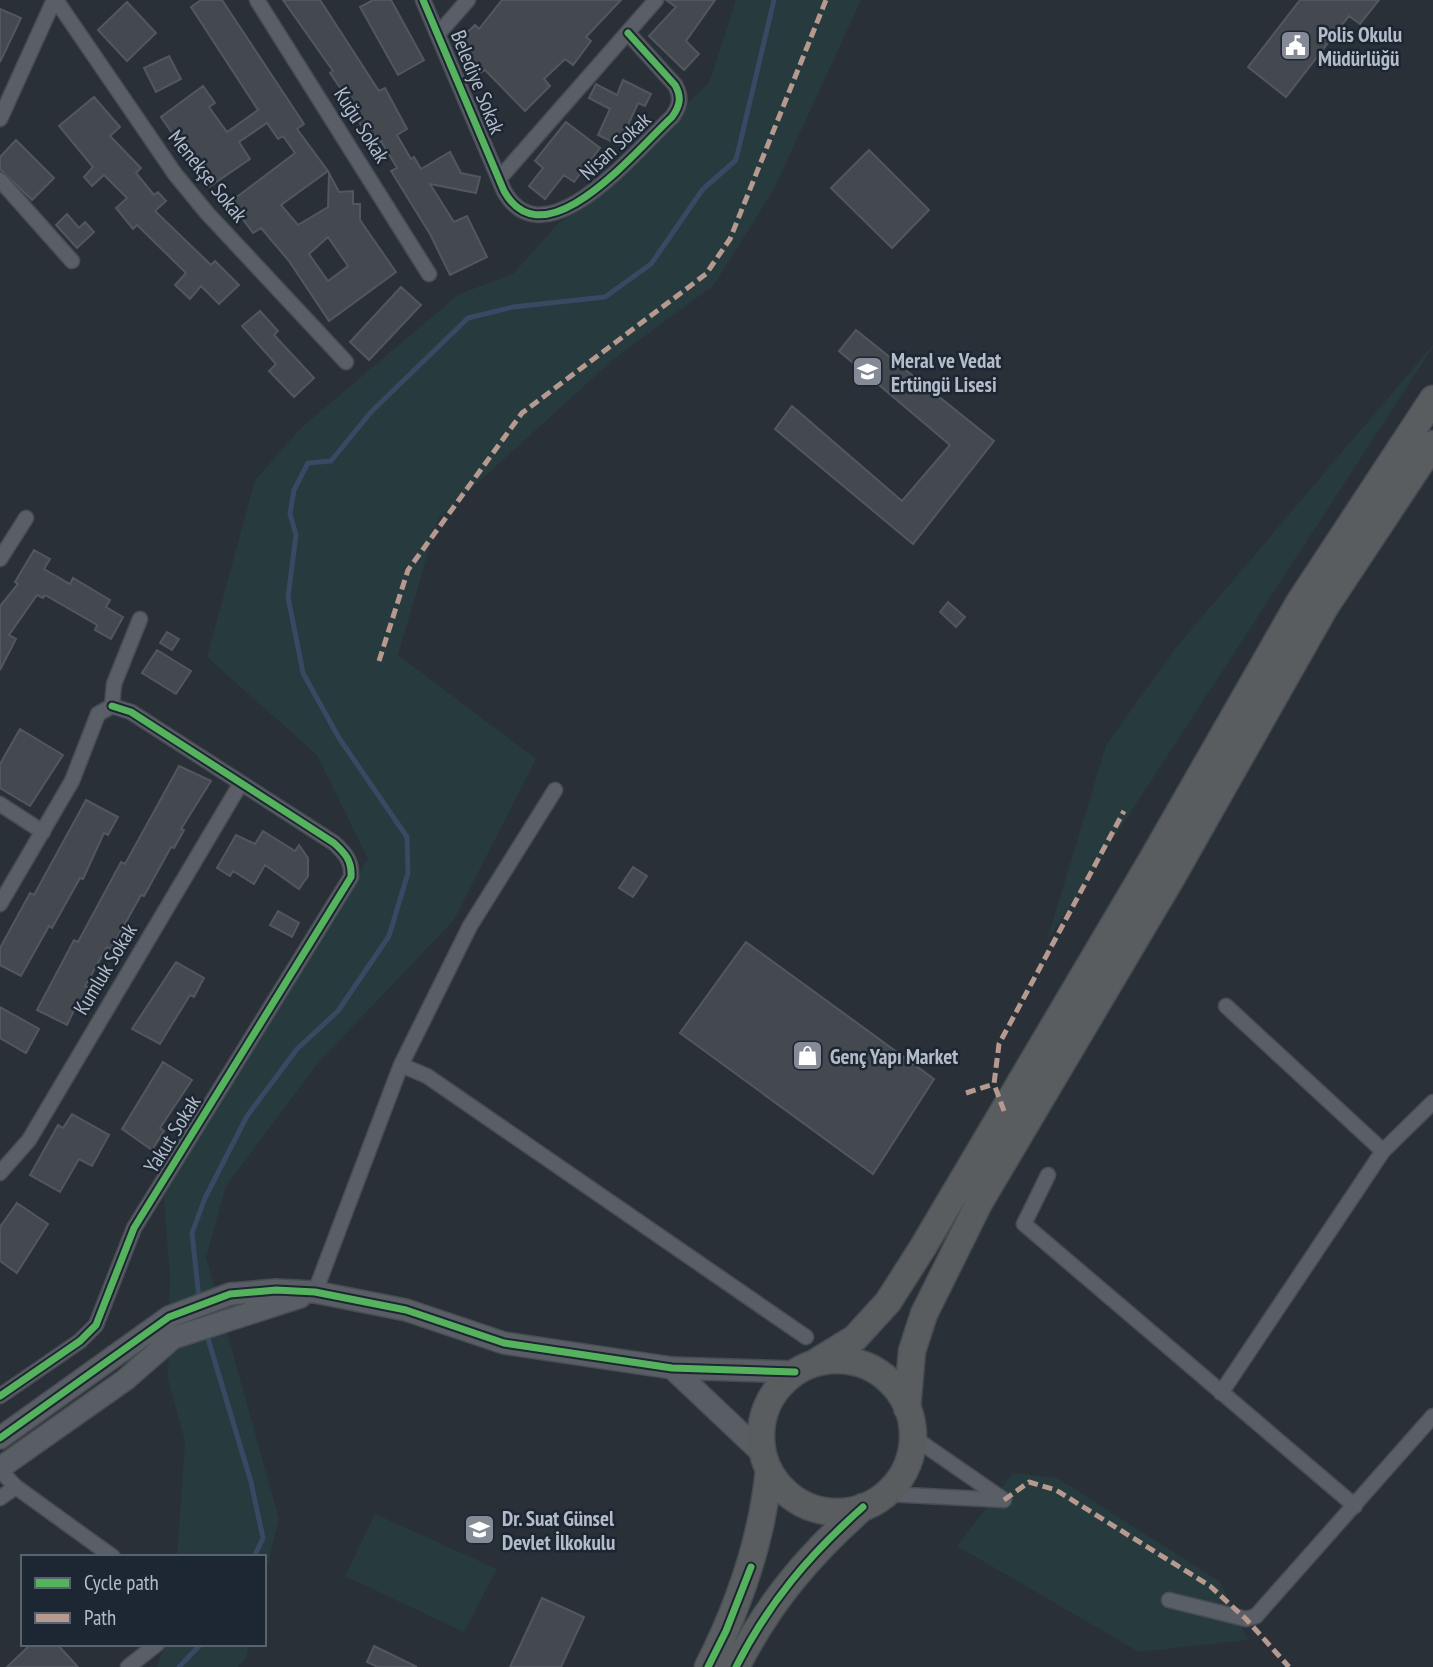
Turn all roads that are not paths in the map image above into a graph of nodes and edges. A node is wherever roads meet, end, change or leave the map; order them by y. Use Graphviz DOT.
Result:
graph roads {
  1 [pos="55,0"];
  2 [pos="257,0"];
  3 [pos="423,0"];
  4 [pos="468,0"];
  5 [pos="656,0"];
  6 [pos="439,33"];
  7 [pos="628,33"];
  8 [pos="0,119"];
  9 [pos="499,179"];
  10 [pos="0,180"];
  11 [pos="72,261"];
  12 [pos="429,274"];
  13 [pos="346,362"];
  14 [pos="1433,399"];
  15 [pos="1433,444"];
  16 [pos="26,518"];
  17 [pos="0,559"];
  18 [pos="140,619"];
  19 [pos="112,706"];
  20 [pos="241,783"];
  21 [pos="555,790"];
  22 [pos="0,804"];
  23 [pos="44,832"];
  24 [pos="0,904"];
  25 [pos="1226,1006"];
  26 [pos="401,1065"];
  27 [pos="1433,1102"];
  28 [pos="1383,1151"];
  29 [pos="0,1173"];
  30 [pos="1048,1175"];
  31 [pos="315,1292"];
  32 [pos="171,1328"];
  33 [pos="806,1337"];
  34 [pos="806,1367"];
  35 [pos="672,1368"];
  36 [pos="1221,1393"];
  37 [pos="0,1396"];
  38 [pos="907,1408"];
  39 [pos="1433,1416"];
  40 [pos="0,1437"];
  41 [pos="914,1437"];
  42 [pos="766,1463"];
  43 [pos="0,1469"];
  44 [pos="16,1487"];
  45 [pos="0,1499"];
  46 [pos="874,1501"];
  47 [pos="1355,1506"];
  48 [pos="110,1555"];
  49 [pos="1170,1600"];
  50 [pos="154,1646"];
  51 [pos="128,1667"];
  52 [pos="709,1667"];
  53 [pos="736,1667"];
  1 -- 8 [label="street"];
  1 -- 13 [label="street, Menekşe Sokak"];
  2 -- 12 [label="street, Kuğu Sokak"];
  3 -- 6 [label="street, Belediye Sokak"];
  4 -- 6 [label="street"];
  5 -- 7 [label="street"];
  6 -- 9 [label="street, Belediye Sokak"];
  7 -- 9 [label="street"];
  7 -- 9 [label="street, Nisan Sokak"];
  10 -- 11 [label="street"];
  14 -- 34 [label="highway"];
  15 -- 38 [label="highway"];
  16 -- 17 [label="street"];
  18 -- 19 [label="street"];
  19 -- 20 [label="street"];
  19 -- 23 [label="street"];
  20 -- 29 [label="street, Kumluk Sokak"];
  20 -- 37 [label="street, Yakut Sokak"];
  21 -- 26 [label="street"];
  22 -- 23 [label="street"];
  23 -- 24 [label="street"];
  25 -- 28 [label="street"];
  26 -- 31 [label="street"];
  26 -- 33 [label="street"];
  27 -- 28 [label="street"];
  28 -- 36 [label="street"];
  30 -- 36 [label="street"];
  31 -- 32 [label="street"];
  31 -- 32 [label="street"];
  31 -- 35 [label="street"];
  32 -- 40 [label="street"];
  32 -- 43 [label="street"];
  34 -- 35 [label="street"];
  34 -- 38 [label="highway"];
  34 -- 42 [label="highway"];
  35 -- 42 [label="street"];
  36 -- 47 [label="street"];
  38 -- 41 [label="highway"];
  39 -- 47 [label="street"];
  41 -- 46 [label="highway"];
  41 -- 46 [label="street"];
  42 -- 46 [label="highway"];
  42 -- 52 [label="highway"];
  43 -- 44 [label="street"];
  44 -- 45 [label="street"];
  44 -- 48 [label="street"];
  46 -- 53 [label="highway"];
  47 -- 49 [label="street"];
  50 -- 51 [label="street"];
}
